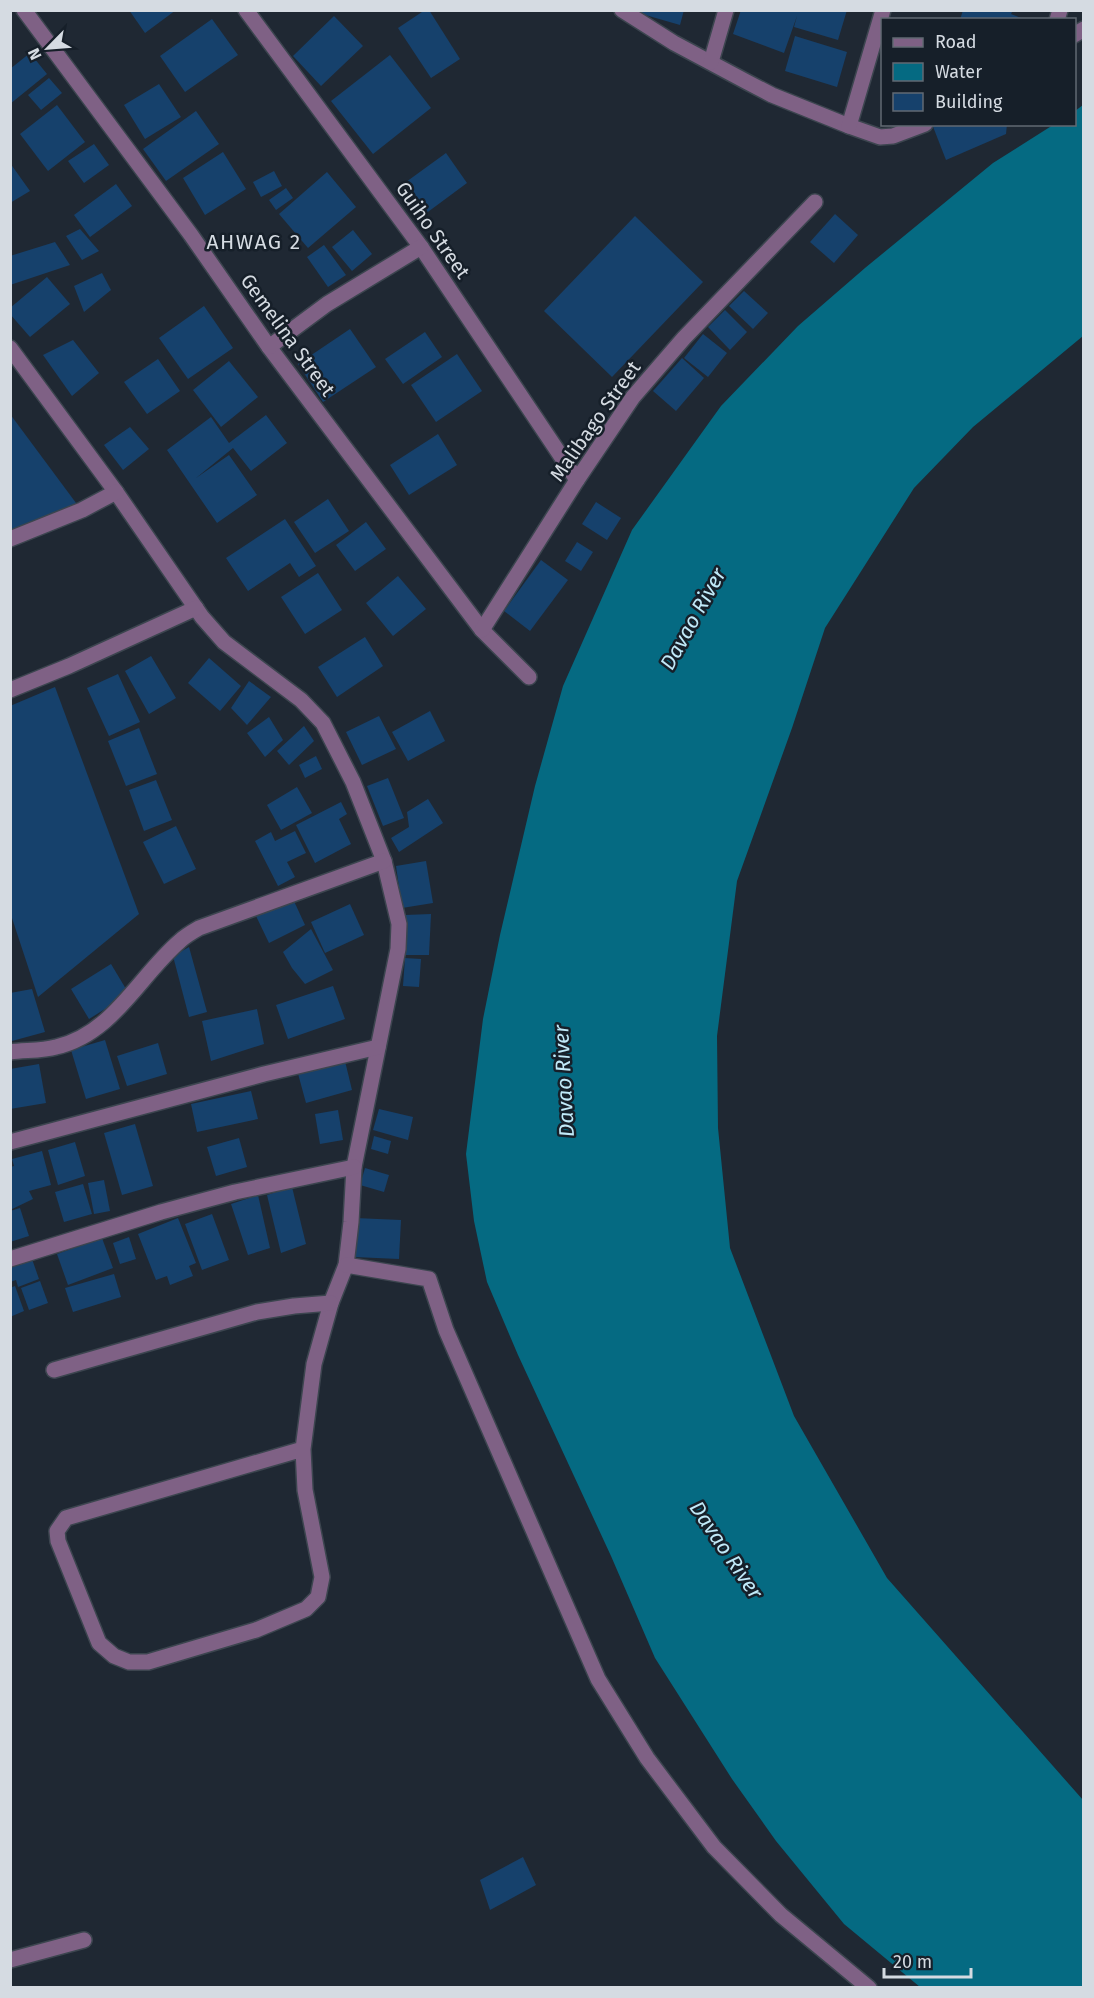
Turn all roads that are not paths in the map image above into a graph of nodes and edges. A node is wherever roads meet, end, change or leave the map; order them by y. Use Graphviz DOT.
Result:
graph roads {
  1 [pos="24,10"];
  2 [pos="246,10"];
  3 [pos="622,10"];
  4 [pos="726,10"];
  5 [pos="883,10"];
  6 [pos="711,62"];
  7 [pos="849,126"];
  8 [pos="920,126"];
  9 [pos="815,202"];
  10 [pos="421,247"];
  11 [pos="269,347"];
  12 [pos="10,348"];
  13 [pos="577,480"];
  14 [pos="116,492"];
  15 [pos="10,539"];
  16 [pos="196,608"];
  17 [pos="482,630"];
  18 [pos="529,676"];
  19 [pos="10,690"];
  20 [pos="384,861"];
  21 [pos="378,1047"];
  22 [pos="10,1052"];
  23 [pos="10,1142"];
  24 [pos="354,1167"];
  25 [pos="10,1259"];
  26 [pos="346,1265"];
  27 [pos="331,1303"];
  28 [pos="54,1370"];
  29 [pos="303,1449"];
  30 [pos="84,1940"];
  31 [pos="10,1960"];
  32 [pos="869,1988"];
  1 -- 11 [label="street, Gemelina Street"];
  2 -- 10 [label="street, Guiho Street"];
  3 -- 6 [label="street"];
  4 -- 6 [label="street"];
  5 -- 7 [label="street"];
  6 -- 7 [label="street"];
  7 -- 8 [label="street"];
  9 -- 13 [label="street, Malibago Street"];
  10 -- 11 [label="street"];
  10 -- 13 [label="street, Guiho Street"];
  11 -- 17 [label="street, Gemelina Street"];
  12 -- 14 [label="street"];
  13 -- 17 [label="street, Malibago Street"];
  14 -- 15 [label="street"];
  14 -- 16 [label="street"];
  16 -- 19 [label="street"];
  16 -- 20 [label="street"];
  17 -- 18 [label="street, Gemelina Street"];
  20 -- 21 [label="street"];
  20 -- 22 [label="street"];
  21 -- 23 [label="street"];
  21 -- 24 [label="street"];
  24 -- 25 [label="street"];
  24 -- 26 [label="street"];
  26 -- 27 [label="street"];
  26 -- 32 [label="street"];
  27 -- 28 [label="street"];
  27 -- 29 [label="street"];
  29 -- 29 [label="street"];
  30 -- 31 [label="street"];
}
